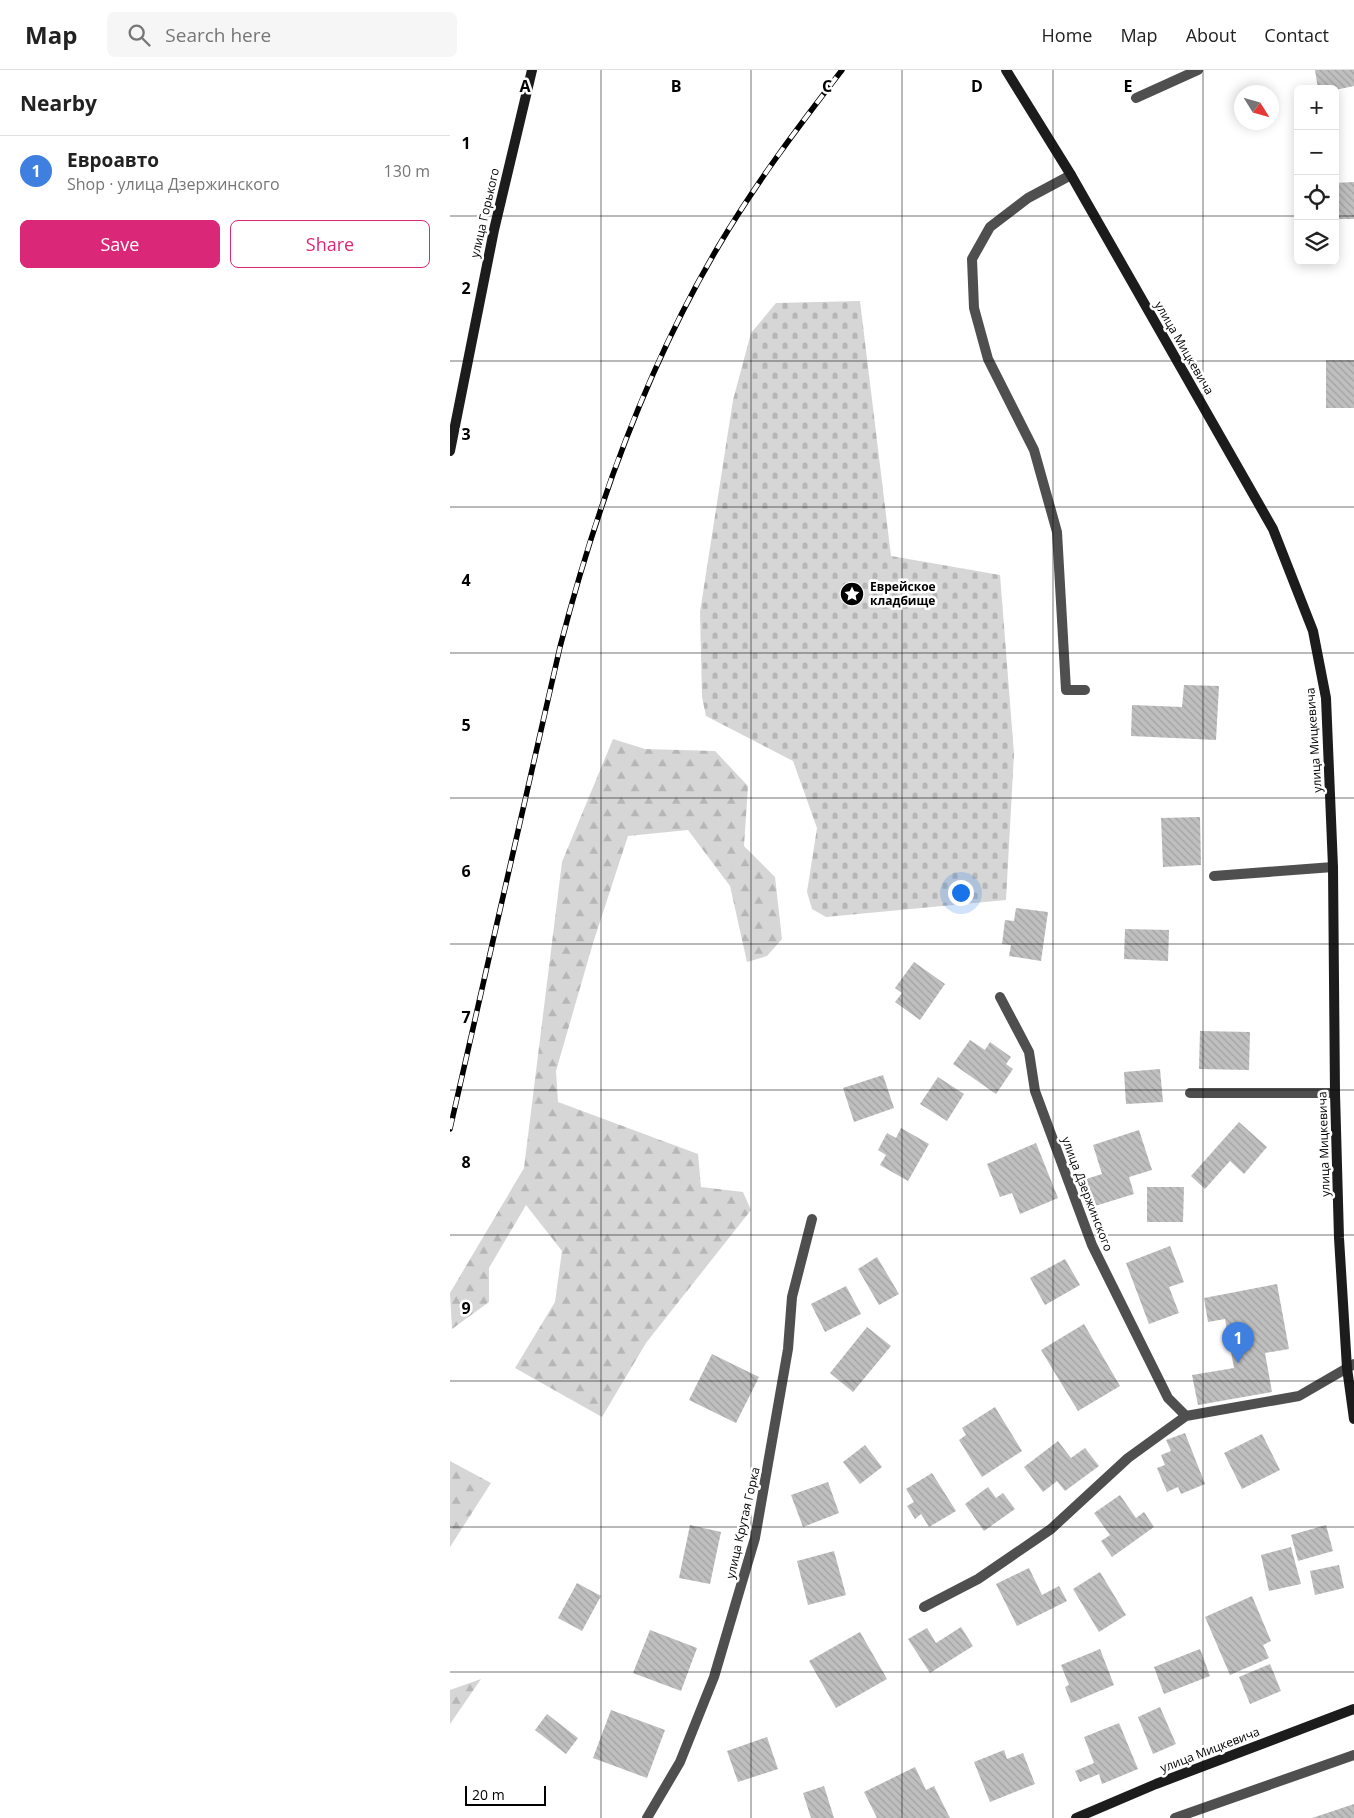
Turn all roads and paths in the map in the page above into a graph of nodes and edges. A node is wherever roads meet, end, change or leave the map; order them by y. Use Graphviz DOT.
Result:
graph roads {
  1 [pos="532,70"];
  2 [pos="1006,70"];
  3 [pos="1198,70"];
  4 [pos="1136,98"];
  5 [pos="1071,175"];
  6 [pos="450,451"];
  7 [pos="1085,690"];
  8 [pos="1333,867"];
  9 [pos="1214,876"];
  10 [pos="1000,997"];
  11 [pos="1190,1093"];
  12 [pos="1335,1093"];
  13 [pos="812,1219"];
  14 [pos="1350,1366"];
  15 [pos="1186,1416"];
  16 [pos="1354,1419"];
  17 [pos="924,1607"];
  18 [pos="1354,1709"];
  19 [pos="1354,1755"];
  20 [pos="647,1818"];
  21 [pos="1076,1818"];
  22 [pos="1175,1818"];
  1 -- 6 [label="main road, улица Горького"];
  2 -- 5 [label="main road, улица Мицкевича"];
  3 -- 4 [label="street"];
  5 -- 7 [label="street"];
  5 -- 8 [label="main road, улица Мицкевича"];
  8 -- 9 [label="street"];
  8 -- 12 [label="main road, улица Мицкевича"];
  10 -- 15 [label="street, улица Дзержинского"];
  11 -- 12 [label="street"];
  12 -- 14 [label="main road, улица Мицкевича"];
  13 -- 20 [label="street, улица Крутая Горка"];
  14 -- 15 [label="street"];
  14 -- 16 [label="main road, улица Мицкевича"];
  15 -- 17 [label="street"];
  18 -- 21 [label="main road, улица Мицкевича"];
  19 -- 22 [label="street"];
}
